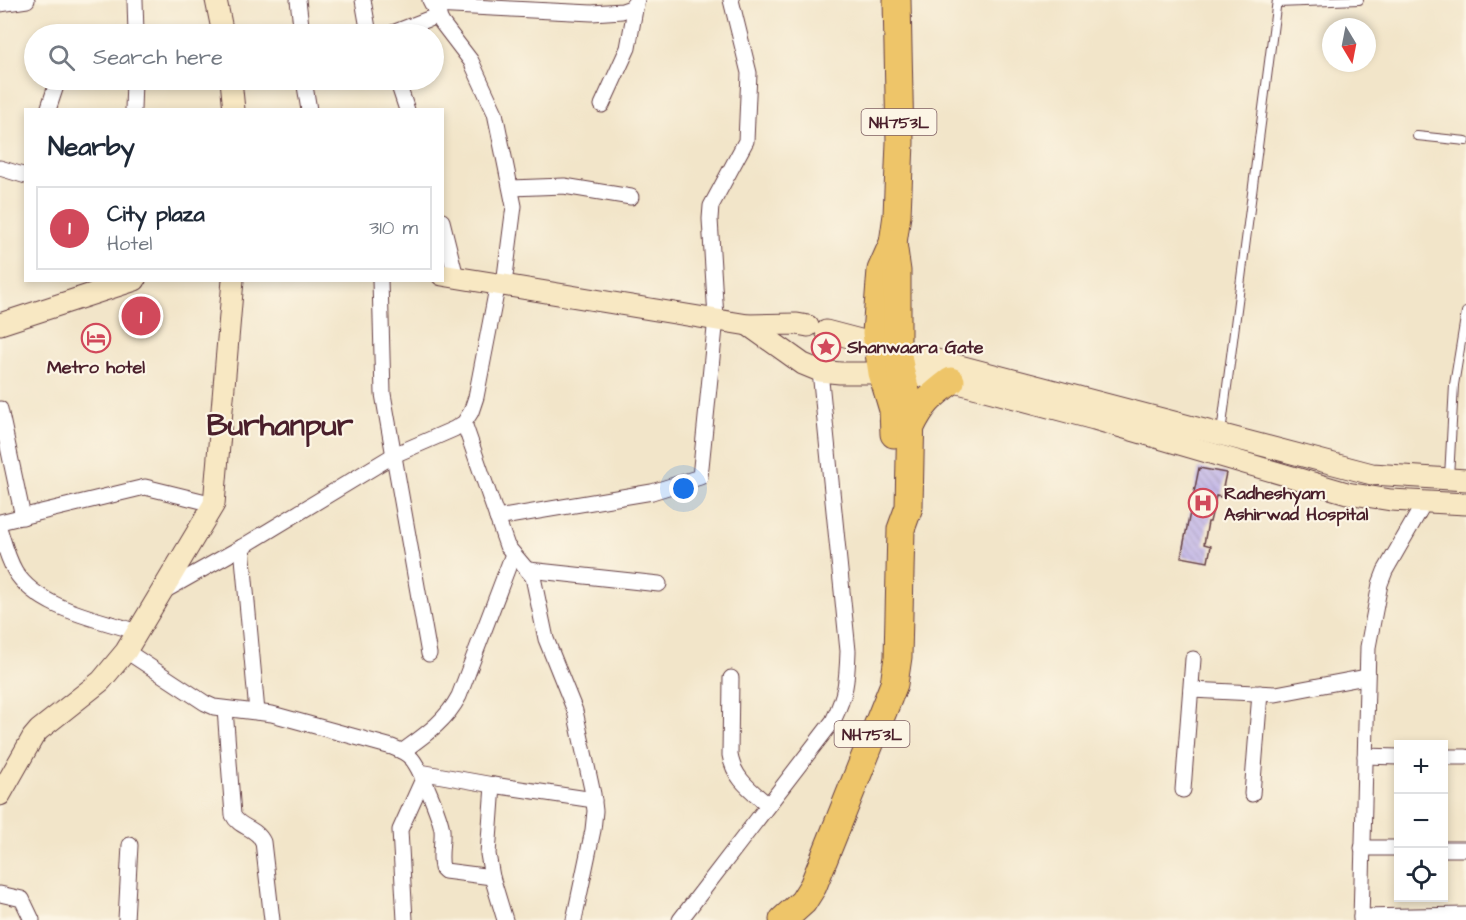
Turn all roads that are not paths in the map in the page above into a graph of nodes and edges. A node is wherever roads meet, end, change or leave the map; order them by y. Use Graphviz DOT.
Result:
graph roads {
  1 [pos="27,0"];
  2 [pos="135,0"];
  3 [pos="216,0"];
  4 [pos="298,0"];
  5 [pos="363,0"];
  6 [pos="731,0"];
  7 [pos="897,0"];
  8 [pos="1359,0"];
  9 [pos="637,2"];
  10 [pos="1277,2"];
  11 [pos="0,4"];
  12 [pos="473,4"];
  13 [pos="564,6"];
  14 [pos="434,7"];
  15 [pos="136,24"];
  16 [pos="221,24"];
  17 [pos="301,24"];
  18 [pos="367,24"];
  19 [pos="406,24"];
  20 [pos="55,90"];
  21 [pos="134,90"];
  22 [pos="232,90"];
  23 [pos="306,90"];
  24 [pos="400,90"];
  25 [pos="602,105"];
  26 [pos="49,108"];
  27 [pos="133,108"];
  28 [pos="234,108"];
  29 [pos="309,108"];
  30 [pos="406,108"];
  31 [pos="1417,136"];
  32 [pos="1466,141"];
  33 [pos="0,168"];
  34 [pos="24,175"];
  35 [pos="511,188"];
  36 [pos="631,197"];
  37 [pos="444,237"];
  38 [pos="449,276"];
  39 [pos="129,282"];
  40 [pos="233,282"];
  41 [pos="380,282"];
  42 [pos="501,284"];
  43 [pos="1466,312"];
  44 [pos="716,318"];
  45 [pos="0,324"];
  46 [pos="748,325"];
  47 [pos="889,360"];
  48 [pos="820,371"];
  49 [pos="951,381"];
  50 [pos="0,408"];
  51 [pos="464,423"];
  52 [pos="911,427"];
  53 [pos="1221,434"];
  54 [pos="394,455"];
  55 [pos="1215,455"];
  56 [pos="1457,479"];
  57 [pos="1424,503"];
  58 [pos="213,504"];
  59 [pos="1466,504"];
  60 [pos="23,517"];
  61 [pos="497,518"];
  62 [pos="0,522"];
  63 [pos="901,529"];
  64 [pos="0,531"];
  65 [pos="242,547"];
  66 [pos="513,554"];
  67 [pos="529,570"];
  68 [pos="659,584"];
  69 [pos="161,592"];
  70 [pos="138,632"];
  71 [pos="126,651"];
  72 [pos="429,654"];
  73 [pos="1193,659"];
  74 [pos="1366,677"];
  75 [pos="730,678"];
  76 [pos="1191,690"];
  77 [pos="1260,693"];
  78 [pos="225,710"];
  79 [pos="257,712"];
  80 [pos="403,751"];
  81 [pos="1365,756"];
  82 [pos="1394,757"];
  83 [pos="1448,757"];
  84 [pos="1466,757"];
  85 [pos="421,776"];
  86 [pos="493,785"];
  87 [pos="1183,790"];
  88 [pos="1252,794"];
  89 [pos="0,795"];
  90 [pos="594,800"];
  91 [pos="768,805"];
  92 [pos="130,845"];
  93 [pos="1362,848"];
  94 [pos="1394,848"];
  95 [pos="1448,849"];
  96 [pos="1466,849"];
  97 [pos="492,877"];
  98 [pos="0,894"];
  99 [pos="1466,915"];
  100 [pos="1361,918"];
  101 [pos="32,920"];
  102 [pos="126,920"];
  103 [pos="272,920"];
  104 [pos="405,920"];
  105 [pos="505,920"];
  106 [pos="574,920"];
  107 [pos="680,920"];
  108 [pos="783,920"];
  1 -- 11 [label="street"];
  2 -- 15 [label="street"];
  3 -- 16 [label="main road"];
  4 -- 17 [label="street"];
  5 -- 18 [label="street"];
  6 -- 44 [label="street"];
  7 -- 47 [label="highway, NH753L"];
  8 -- 10 [label="lane"];
  9 -- 13 [label="street"];
  9 -- 25 [label="street"];
  10 -- 53 [label="lane"];
  12 -- 13 [label="street"];
  12 -- 14 [label="street"];
  14 -- 19 [label="street"];
  14 -- 35 [label="street"];
  20 -- 26 [label="street"];
  21 -- 27 [label="street"];
  22 -- 28 [label="main road"];
  23 -- 29 [label="street"];
  24 -- 30 [label="street"];
  31 -- 32 [label="lane"];
  33 -- 34 [label="street"];
  35 -- 36 [label="street"];
  35 -- 42 [label="street"];
  37 -- 38 [label="street"];
  38 -- 42 [label="main road"];
  39 -- 45 [label="main road"];
  40 -- 58 [label="main road"];
  41 -- 54 [label="street"];
  42 -- 44 [label="main road"];
  42 -- 51 [label="street"];
  43 -- 56 [label="lane"];
  44 -- 46 [label="main road"];
  44 -- 61 [label="street"];
  46 -- 47 [label="main road"];
  46 -- 48 [label="main road"];
  47 -- 48 [label="main road"];
  47 -- 49 [label="main road"];
  47 -- 52 [label="highway, NH753L"];
  47 -- 53 [label="main road"];
  47 -- 63 [label="highway, NH753L"];
  48 -- 91 [label="street"];
  49 -- 52 [label="highway"];
  49 -- 55 [label="main road"];
  50 -- 60 [label="street"];
  51 -- 54 [label="street"];
  51 -- 61 [label="street"];
  52 -- 63 [label="highway, NH753L"];
  53 -- 55 [label="lane"];
  53 -- 56 [label="main road"];
  54 -- 65 [label="street"];
  54 -- 72 [label="street"];
  55 -- 57 [label="main road"];
  57 -- 59 [label="main road"];
  57 -- 74 [label="street"];
  58 -- 60 [label="street"];
  58 -- 69 [label="main road"];
  60 -- 62 [label="street"];
  61 -- 66 [label="street"];
  63 -- 108 [label="highway, NH753L"];
  64 -- 70 [label="street"];
  65 -- 69 [label="street"];
  65 -- 79 [label="street"];
  66 -- 67 [label="street"];
  66 -- 80 [label="street"];
  67 -- 68 [label="street"];
  67 -- 90 [label="street"];
  69 -- 70 [label="main road"];
  70 -- 71 [label="main road"];
  71 -- 78 [label="street"];
  71 -- 89 [label="main road"];
  73 -- 76 [label="street"];
  74 -- 77 [label="street"];
  74 -- 81 [label="street"];
  75 -- 91 [label="street"];
  76 -- 77 [label="street"];
  76 -- 87 [label="street"];
  77 -- 88 [label="street"];
  78 -- 79 [label="street"];
  78 -- 103 [label="street"];
  79 -- 80 [label="street"];
  80 -- 85 [label="street"];
  81 -- 82 [label="street"];
  81 -- 93 [label="street"];
  83 -- 84 [label="street"];
  85 -- 86 [label="street"];
  85 -- 97 [label="street"];
  85 -- 104 [label="street"];
  86 -- 90 [label="street"];
  86 -- 97 [label="street"];
  90 -- 106 [label="street"];
  91 -- 107 [label="street"];
  92 -- 102 [label="street"];
  93 -- 94 [label="street"];
  93 -- 100 [label="street"];
  95 -- 96 [label="street"];
  97 -- 105 [label="street"];
  98 -- 101 [label="street"];
  99 -- 100 [label="street"];
}
